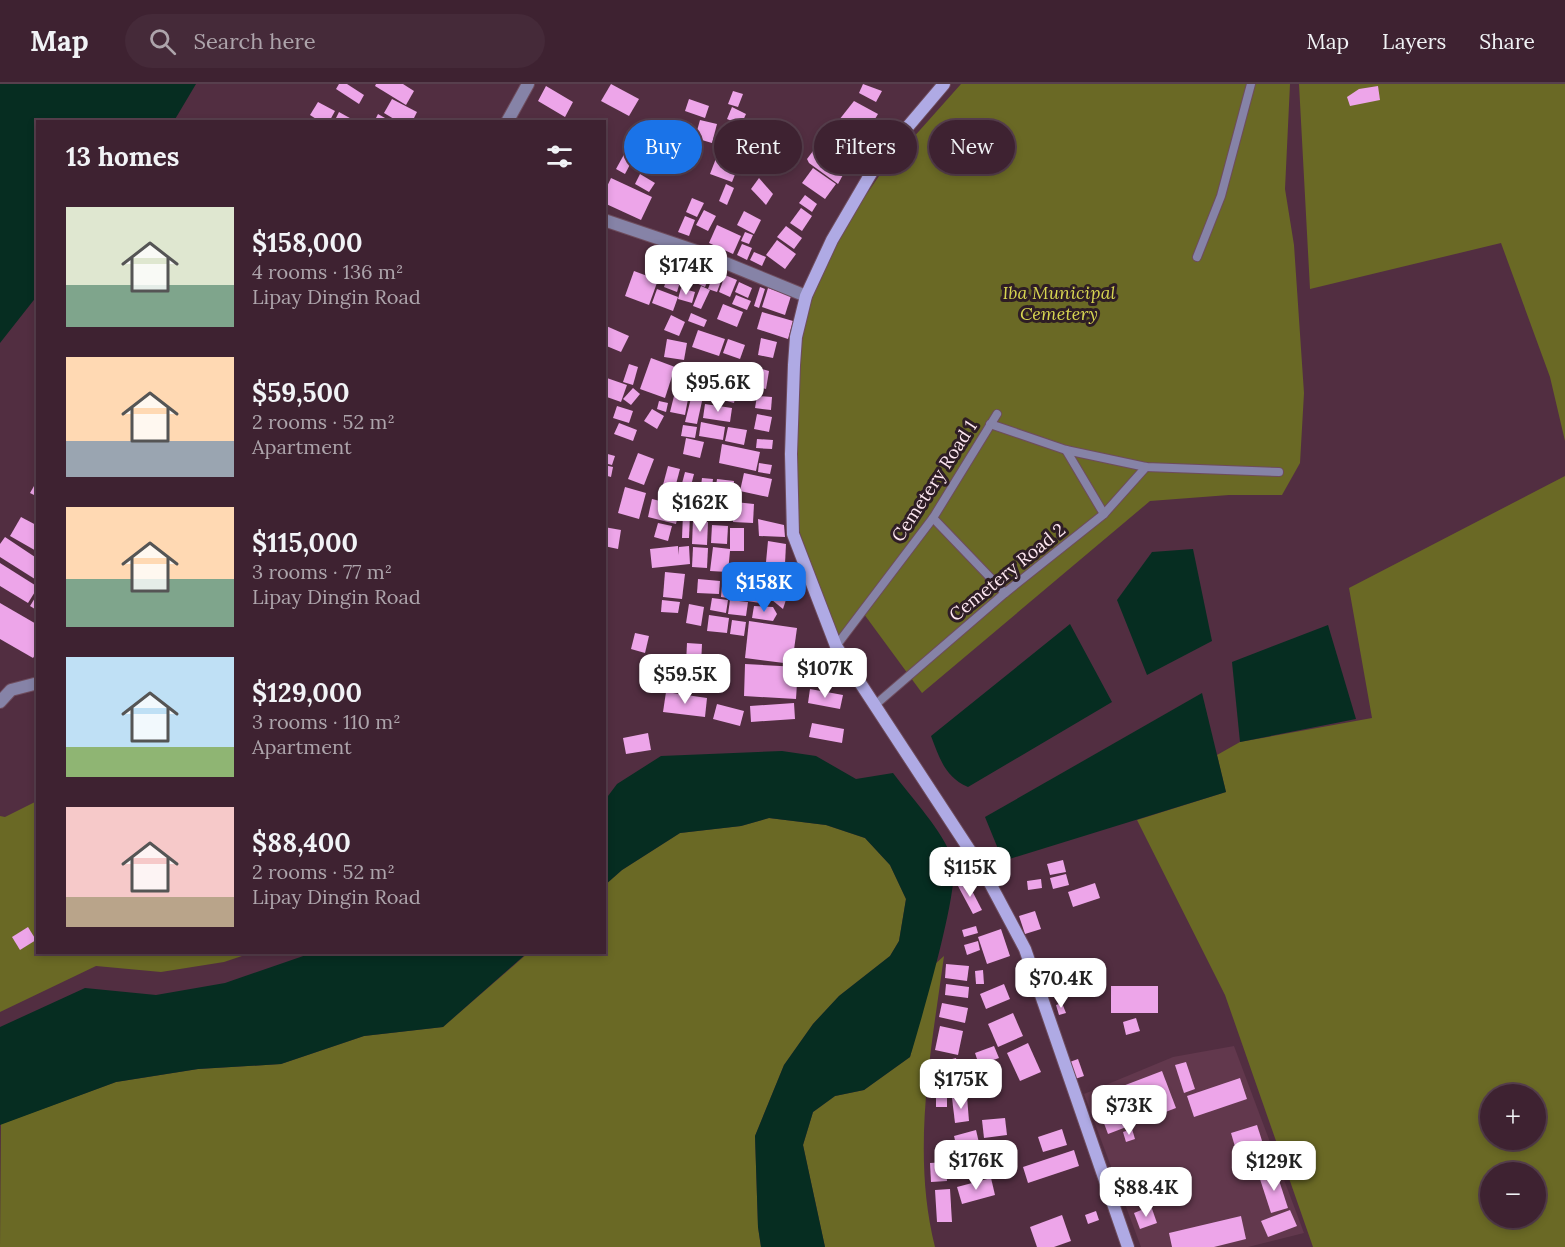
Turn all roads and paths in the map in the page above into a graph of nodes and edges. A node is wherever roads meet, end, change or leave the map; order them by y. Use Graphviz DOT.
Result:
graph roads {
  1 [pos="528,84"];
  2 [pos="944,84"];
  3 [pos="1251,84"];
  4 [pos="508,120"];
  5 [pos="606,221"];
  6 [pos="1197,257"];
  7 [pos="806,296"];
  8 [pos="997,414"];
  9 [pos="990,424"];
  10 [pos="1066,450"];
  11 [pos="1146,467"];
  12 [pos="1279,472"];
  13 [pos="1104,514"];
  14 [pos="933,518"];
  15 [pos="1005,593"];
  16 [pos="836,646"];
  17 [pos="36,684"];
  18 [pos="0,702"];
  19 [pos="875,705"];
  20 [pos="1128,1247"];
  1 -- 4 [label="street"];
  2 -- 7 [label="street"];
  3 -- 6 [label="lane"];
  5 -- 7 [label="street"];
  7 -- 16 [label="street"];
  8 -- 9 [label="lane"];
  9 -- 10 [label="lane, Cemetery Road 1"];
  9 -- 14 [label="lane, Cemetery Road 1"];
  10 -- 11 [label="lane, Cemetery Road 1"];
  10 -- 13 [label="lane"];
  11 -- 12 [label="lane, Cemetery Road 1"];
  11 -- 13 [label="lane, Cemetery Road 2"];
  13 -- 15 [label="lane, Cemetery Road 2"];
  14 -- 15 [label="lane"];
  14 -- 16 [label="lane, Cemetery Road 1"];
  15 -- 19 [label="lane, Cemetery Road 2"];
  16 -- 19 [label="street"];
  17 -- 18 [label="street"];
  19 -- 20 [label="street"];
}
